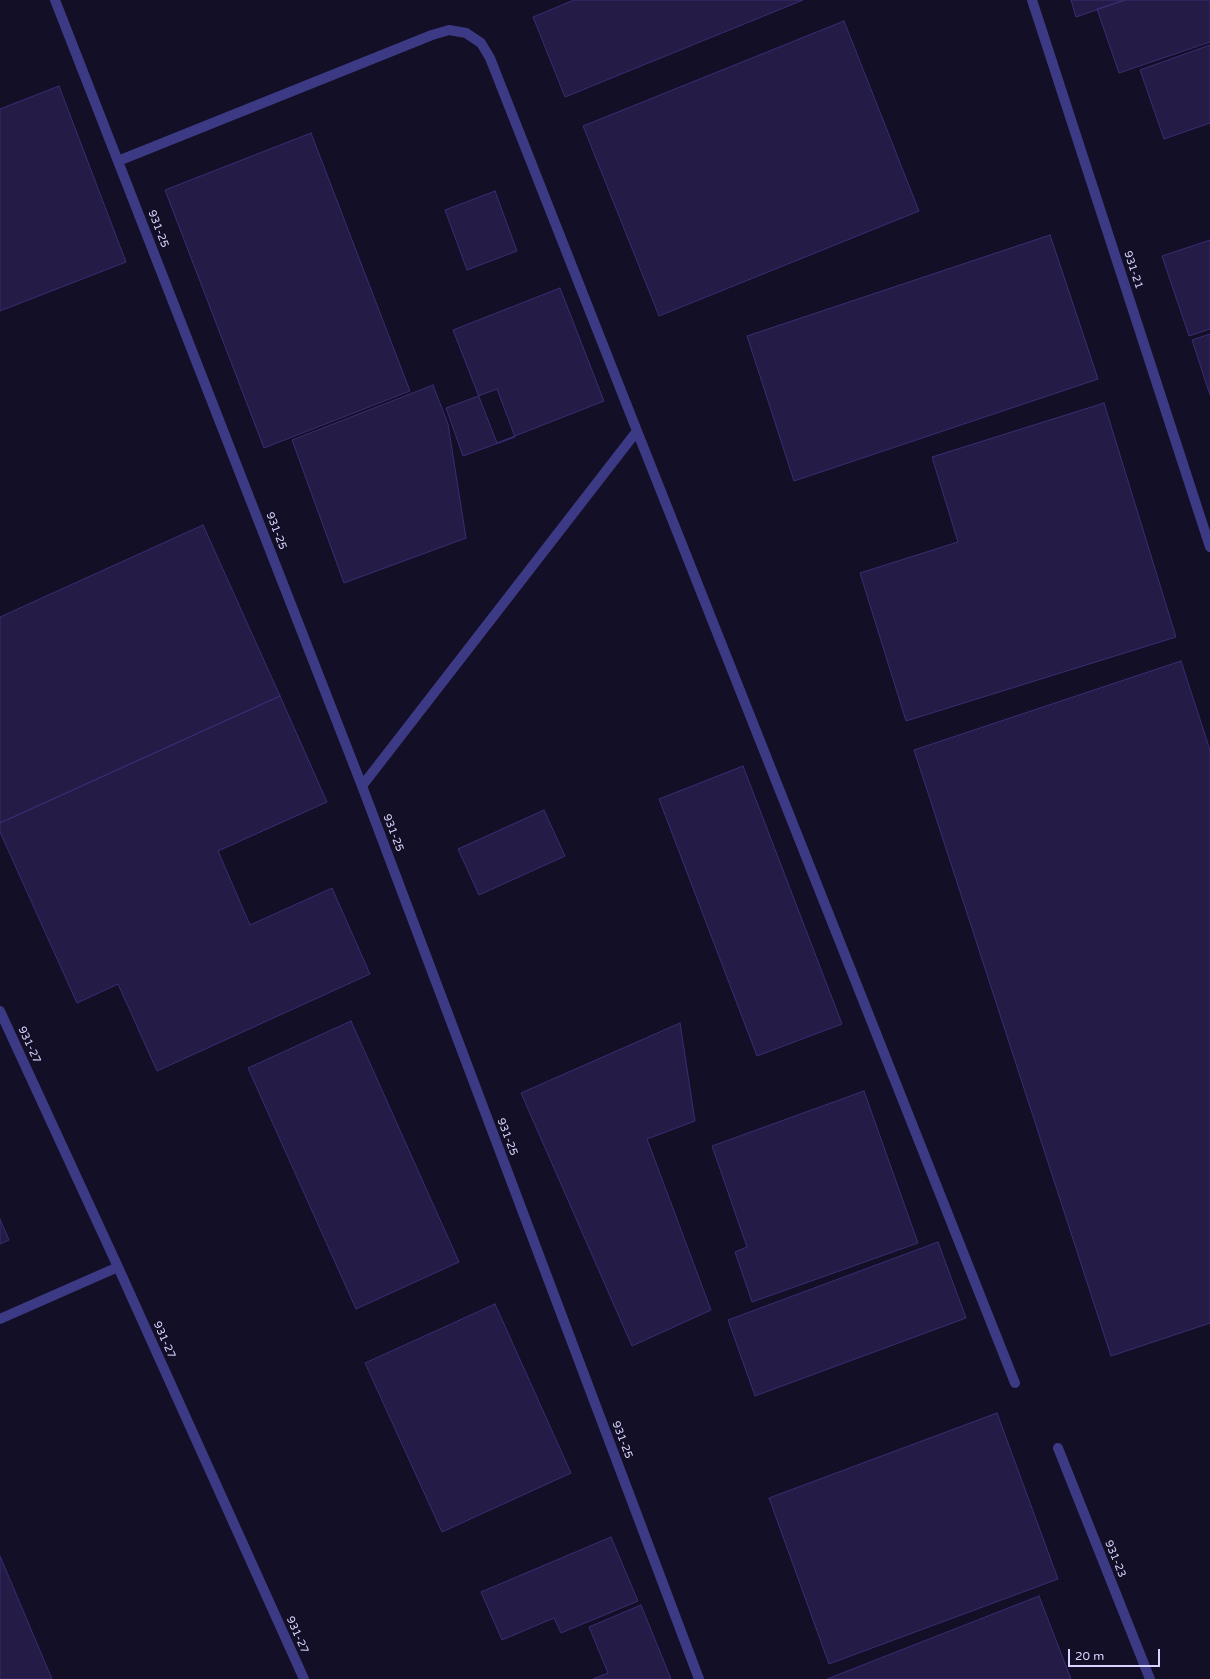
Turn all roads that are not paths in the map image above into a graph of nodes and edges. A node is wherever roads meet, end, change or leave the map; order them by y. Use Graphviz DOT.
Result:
graph roads {
  1 [pos="55,0"];
  2 [pos="1032,0"];
  3 [pos="118,161"];
  4 [pos="636,431"];
  5 [pos="1210,547"];
  6 [pos="362,786"];
  7 [pos="0,1011"];
  8 [pos="118,1267"];
  9 [pos="0,1319"];
  10 [pos="1015,1383"];
  11 [pos="1058,1448"];
  12 [pos="304,1679"];
  13 [pos="699,1679"];
  14 [pos="1150,1679"];
  1 -- 3 [label="street, 931-25"];
  2 -- 5 [label="street, 931-21"];
  3 -- 4 [label="street"];
  3 -- 6 [label="street, 931-25"];
  4 -- 6 [label="street"];
  4 -- 10 [label="street"];
  6 -- 13 [label="street, 931-25"];
  7 -- 8 [label="street, 931-27"];
  8 -- 9 [label="street"];
  8 -- 12 [label="street, 931-27"];
  11 -- 14 [label="street, 931-23"];
}
